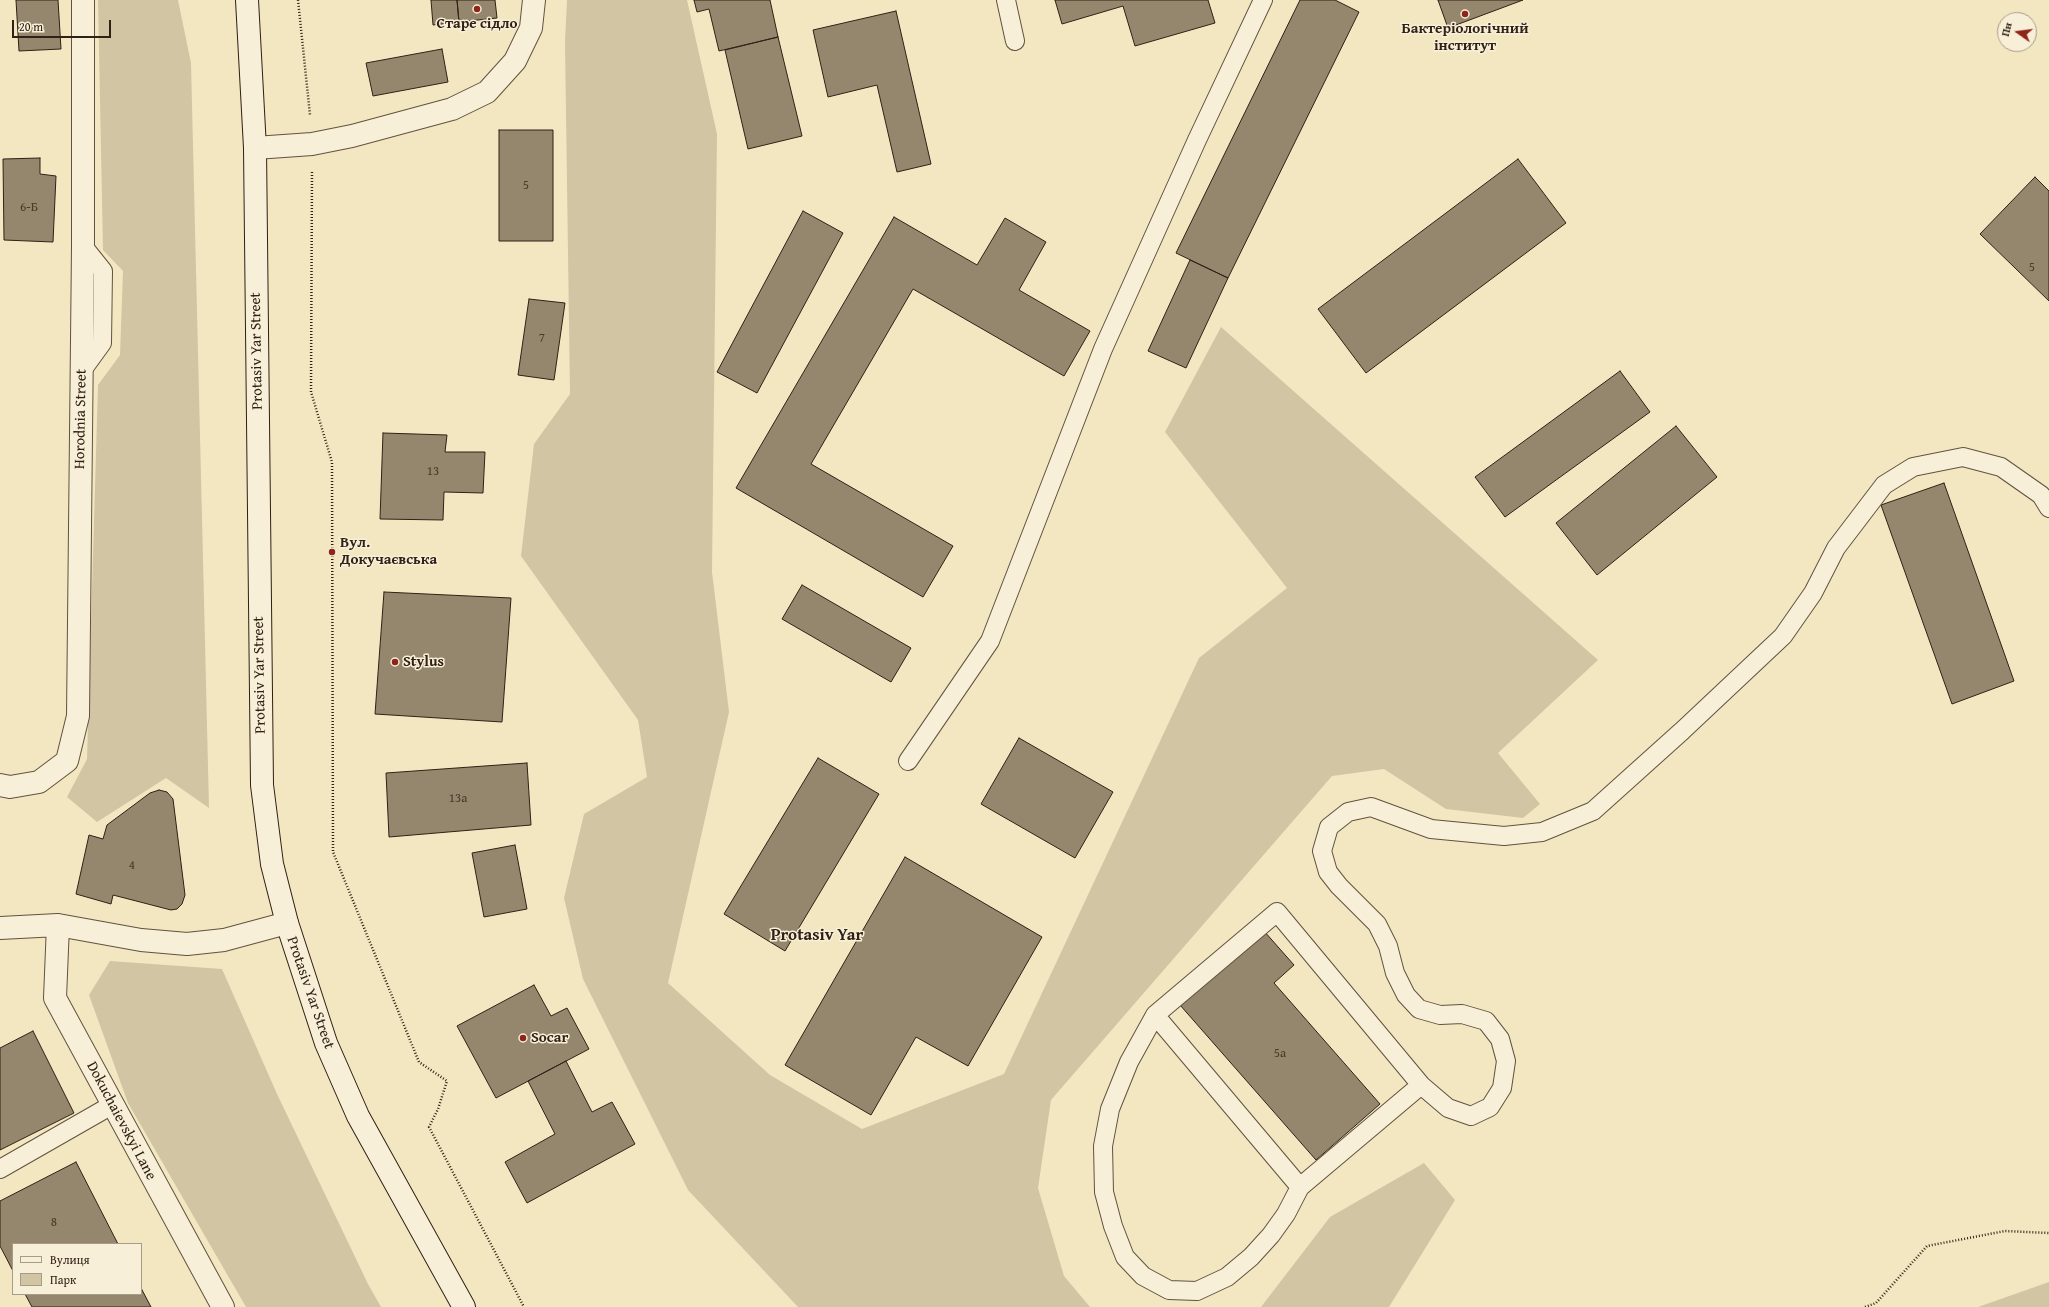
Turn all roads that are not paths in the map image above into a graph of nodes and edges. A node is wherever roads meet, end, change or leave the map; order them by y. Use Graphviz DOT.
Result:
graph roads {
  1 [pos="83,0"];
  2 [pos="248,0"];
  3 [pos="534,0"];
  4 [pos="1006,0"];
  5 [pos="1263,0"];
  6 [pos="1015,40"];
  7 [pos="255,148"];
  8 [pos="2049,508"];
  9 [pos="908,761"];
  10 [pos="0,785"];
  11 [pos="287,923"];
  12 [pos="58,926"];
  13 [pos="0,928"];
  14 [pos="1154,1015"];
  15 [pos="1421,1085"];
  16 [pos="112,1105"];
  17 [pos="0,1169"];
  18 [pos="1300,1187"];
  19 [pos="223,1307"];
  20 [pos="464,1307"];
  1 -- 10 [label="street, Horodnia Street"];
  2 -- 7 [label="street, Protasiv Yar Street"];
  3 -- 7 [label="street"];
  4 -- 6 [label="lane"];
  5 -- 9 [label="lane"];
  7 -- 11 [label="street, Protasiv Yar Street"];
  8 -- 15 [label="lane"];
  11 -- 12 [label="street"];
  11 -- 20 [label="street, Protasiv Yar Street"];
  12 -- 13 [label="street"];
  12 -- 16 [label="street, Dokuchaievskyi Lane"];
  14 -- 15 [label="lane"];
  14 -- 18 [label="lane"];
  14 -- 18 [label="lane"];
  15 -- 18 [label="lane"];
  16 -- 17 [label="lane"];
  16 -- 19 [label="street, Dokuchaievskyi Lane"];
}
